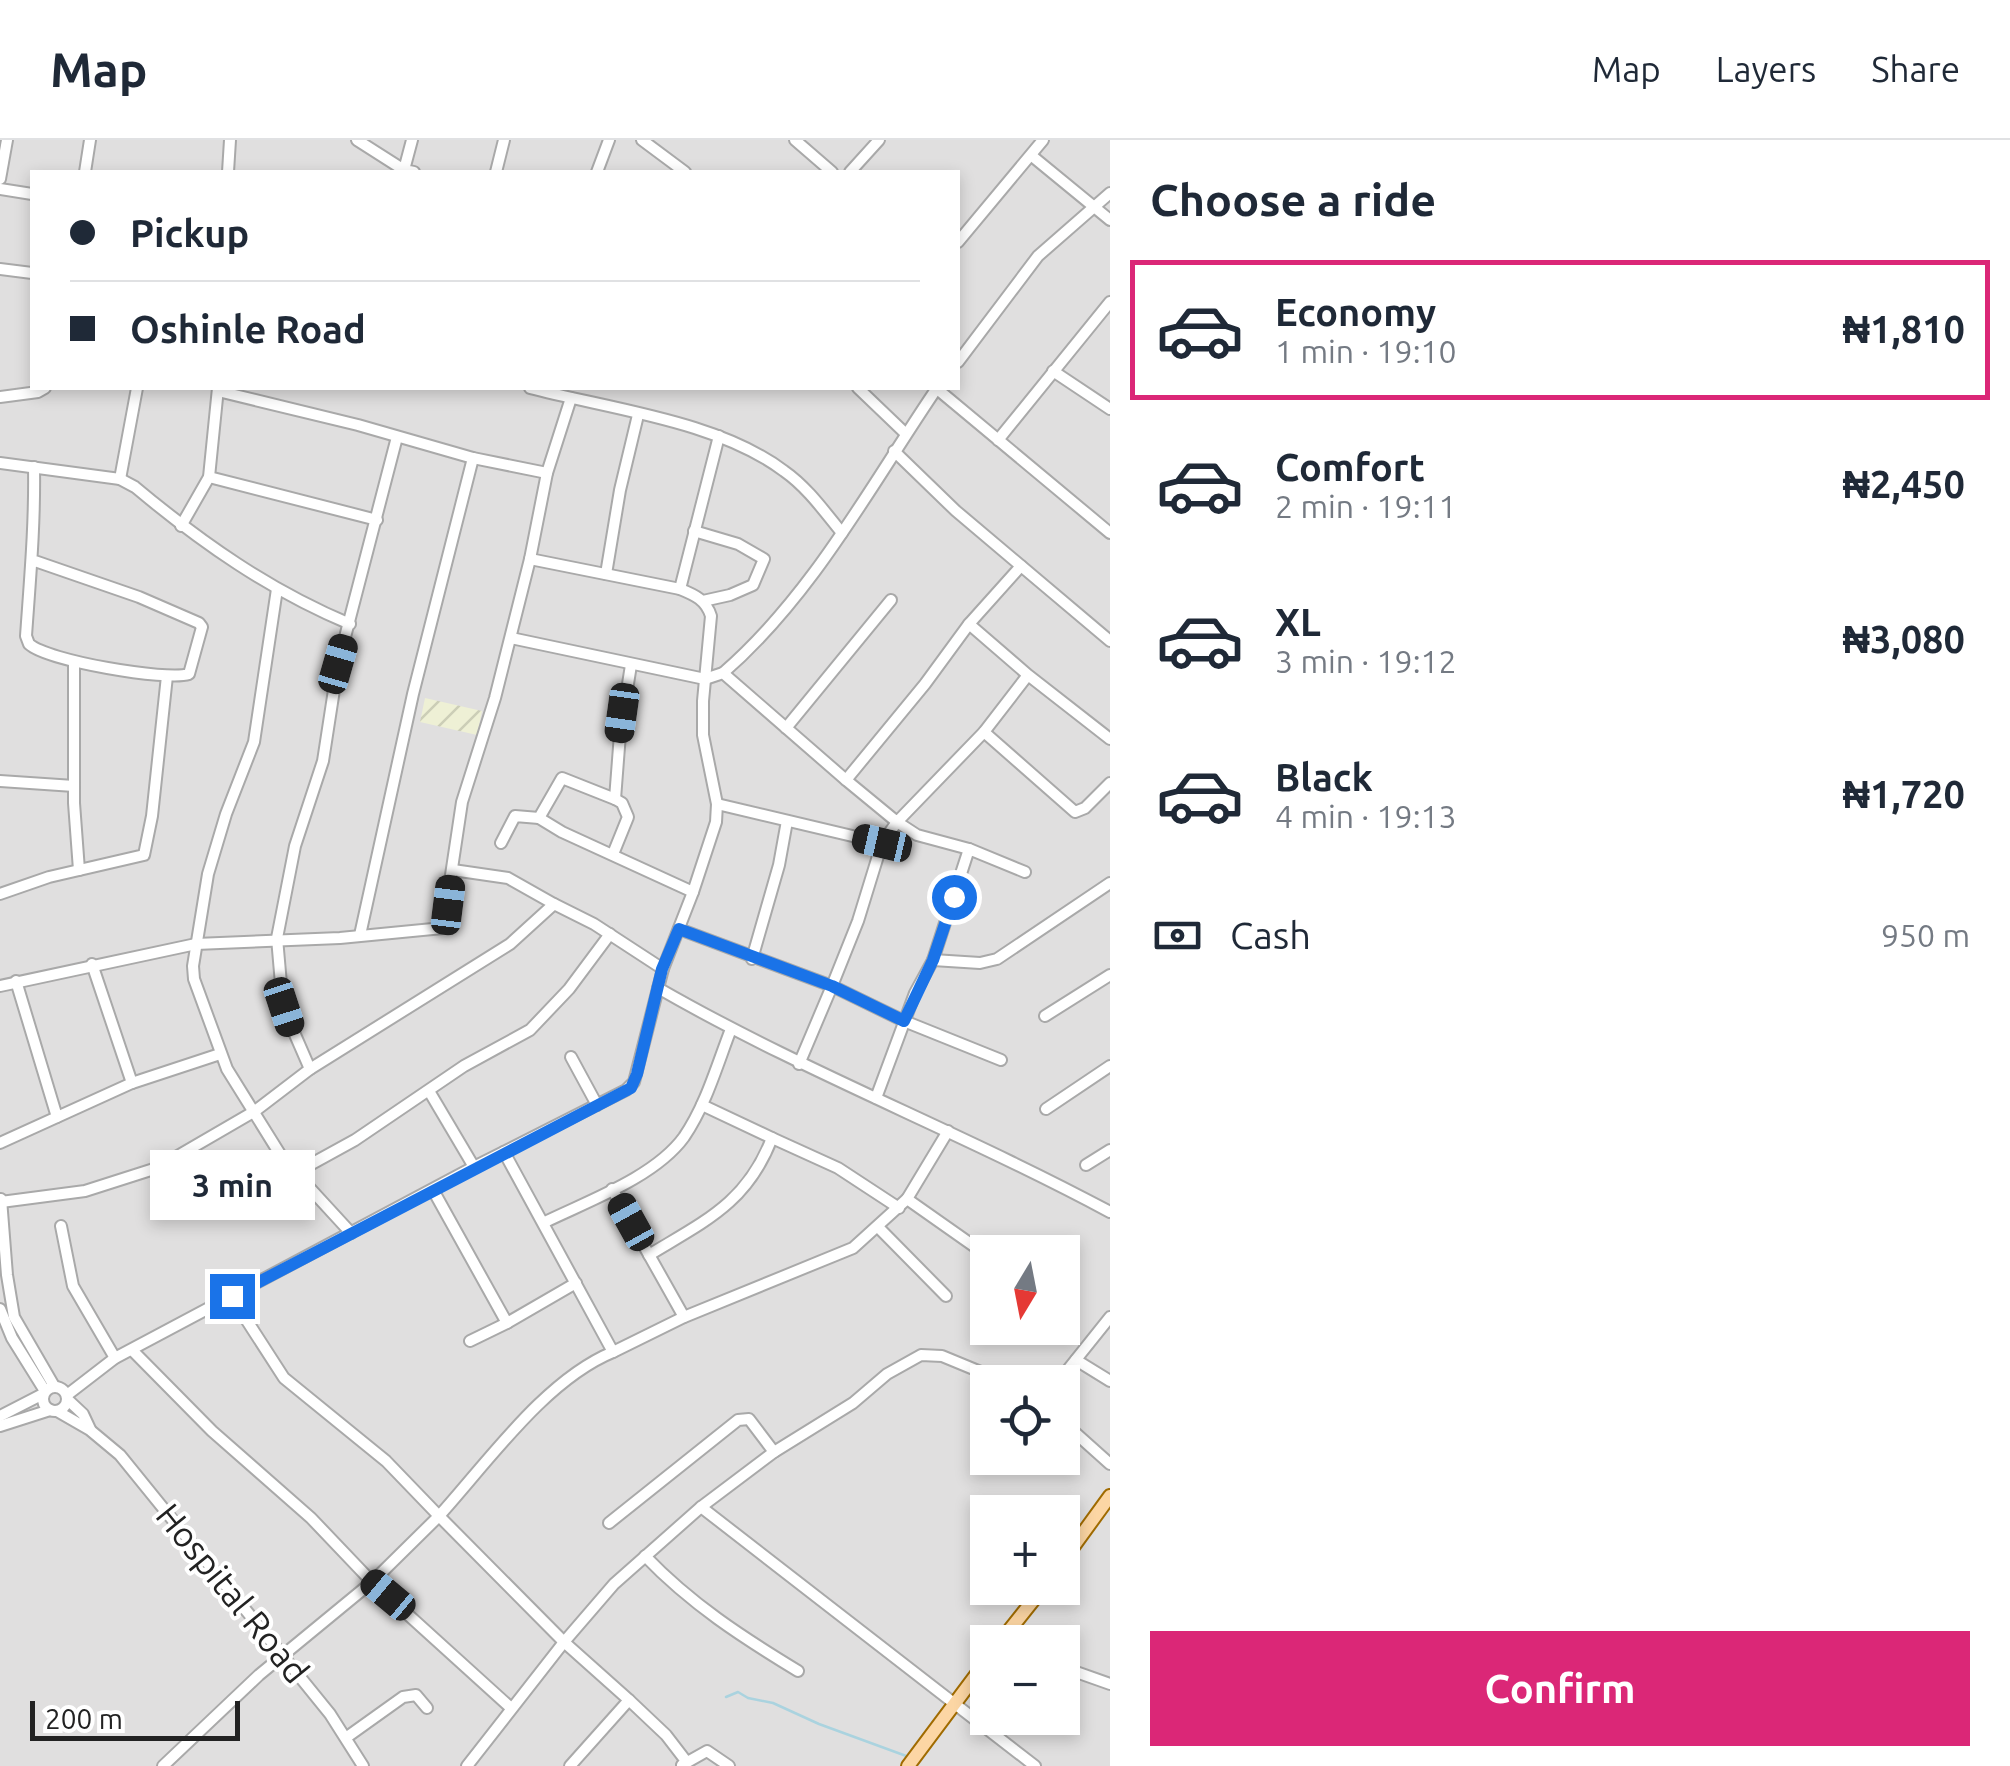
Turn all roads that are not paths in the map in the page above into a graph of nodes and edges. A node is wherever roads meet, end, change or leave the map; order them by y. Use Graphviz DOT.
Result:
graph roads {
  1 [pos="7,140"];
  2 [pos="90,140"];
  3 [pos="230,140"];
  4 [pos="357,140"];
  5 [pos="412,140"];
  6 [pos="504,140"];
  7 [pos="609,140"];
  8 [pos="642,140"];
  9 [pos="795,140"];
  10 [pos="879,140"];
  11 [pos="1044,140"];
  12 [pos="1032,156"];
  13 [pos="85,170"];
  14 [pos="228,170"];
  15 [pos="402,170"];
  16 [pos="407,170"];
  17 [pos="496,170"];
  18 [pos="598,170"];
  19 [pos="682,170"];
  20 [pos="830,170"];
  21 [pos="852,170"];
  22 [pos="0,179"];
  23 [pos="0,189"];
  24 [pos="1110,193"];
  25 [pos="30,194"];
  26 [pos="1095,208"];
  27 [pos="1110,220"];
  28 [pos="960,240"];
  29 [pos="0,268"];
  30 [pos="30,274"];
  31 [pos="1108,308"];
  32 [pos="960,359"];
  33 [pos="1053,370"];
  34 [pos="42,390"];
  35 [pos="138,390"];
  36 [pos="218,390"];
  37 [pos="538,390"];
  38 [pos="860,390"];
  39 [pos="936,390"];
  40 [pos="939,390"];
  41 [pos="0,397"];
  42 [pos="572,398"];
  43 [pos="1110,409"];
  44 [pos="638,415"];
  45 [pos="904,433"];
  46 [pos="718,436"];
  47 [pos="397,437"];
  48 [pos="998,440"];
  49 [pos="894,451"];
  50 [pos="473,458"];
  51 [pos="0,464"];
  52 [pos="34,468"];
  53 [pos="546,473"];
  54 [pos="209,476"];
  55 [pos="120,479"];
  56 [pos="378,520"];
  57 [pos="181,526"];
  58 [pos="694,531"];
  59 [pos="842,533"];
  60 [pos="1110,533"];
  61 [pos="530,559"];
  62 [pos="32,560"];
  63 [pos="1020,566"];
  64 [pos="606,574"];
  65 [pos="276,589"];
  66 [pos="680,589"];
  67 [pos="891,600"];
  68 [pos="703,601"];
  69 [pos="350,624"];
  70 [pos="968,624"];
  71 [pos="511,638"];
  72 [pos="1110,640"];
  73 [pos="74,662"];
  74 [pos="631,664"];
  75 [pos="723,674"];
  76 [pos="1028,675"];
  77 [pos="167,676"];
  78 [pos="705,679"];
  79 [pos="786,728"];
  80 [pos="984,732"];
  81 [pos="1110,738"];
  82 [pos="846,780"];
  83 [pos="0,781"];
  84 [pos="1110,783"];
  85 [pos="74,786"];
  86 [pos="615,800"];
  87 [pos="717,804"];
  88 [pos="539,818"];
  89 [pos="787,821"];
  90 [pos="897,822"];
  91 [pos="501,843"];
  92 [pos="882,843"];
  93 [pos="969,849"];
  94 [pos="613,854"];
  95 [pos="79,870"];
  96 [pos="453,870"];
  97 [pos="1024,872"];
  98 [pos="1110,883"];
  99 [pos="693,892"];
  100 [pos="0,894"];
  101 [pos="554,904"];
  102 [pos="679,929"];
  103 [pos="610,934"];
  104 [pos="360,935"];
  105 [pos="277,938"];
  106 [pos="196,944"];
  107 [pos="752,960"];
  108 [pos="933,960"];
  109 [pos="92,964"];
  110 [pos="662,969"];
  111 [pos="1110,976"];
  112 [pos="16,981"];
  113 [pos="0,986"];
  114 [pos="832,986"];
  115 [pos="658,988"];
  116 [pos="1045,1016"];
  117 [pos="904,1021"];
  118 [pos="732,1029"];
  119 [pos="220,1054"];
  120 [pos="571,1057"];
  121 [pos="1001,1060"];
  122 [pos="799,1064"];
  123 [pos="1110,1066"];
  124 [pos="310,1069"];
  125 [pos="132,1083"];
  126 [pos="429,1091"];
  127 [pos="876,1098"];
  128 [pos="597,1105"];
  129 [pos="702,1105"];
  130 [pos="1046,1109"];
  131 [pos="255,1111"];
  132 [pos="58,1117"];
  133 [pos="948,1132"];
  134 [pos="772,1138"];
  135 [pos="0,1142"];
  136 [pos="1110,1150"];
  137 [pos="504,1152"];
  138 [pos="1086,1164"];
  139 [pos="474,1167"];
  140 [pos="295,1174"];
  141 [pos="433,1190"];
  142 [pos="612,1190"];
  143 [pos="1,1199"];
  144 [pos="903,1204"];
  145 [pos="1110,1212"];
  146 [pos="545,1222"];
  147 [pos="61,1226"];
  148 [pos="878,1228"];
  149 [pos="351,1233"];
  150 [pos="970,1245"];
  151 [pos="649,1255"];
  152 [pos="576,1283"];
  153 [pos="232,1296"];
  154 [pos="946,1296"];
  155 [pos="0,1310"];
  156 [pos="684,1317"];
  157 [pos="1110,1317"];
  158 [pos="507,1323"];
  159 [pos="10,1337"];
  160 [pos="470,1341"];
  161 [pos="132,1350"];
  162 [pos="613,1352"];
  163 [pos="115,1358"];
  164 [pos="1076,1360"];
  165 [pos="1072,1365"];
  166 [pos="970,1368"];
  167 [pos="1110,1381"];
  168 [pos="56,1392"];
  169 [pos="54,1410"];
  170 [pos="0,1416"];
  171 [pos="0,1426"];
  172 [pos="90,1430"];
  173 [pos="1080,1437"];
  174 [pos="774,1452"];
  175 [pos="1110,1464"];
  176 [pos="1110,1496"];
  177 [pos="702,1506"];
  178 [pos="1105,1514"];
  179 [pos="439,1516"];
  180 [pos="609,1523"];
  181 [pos="1080,1542"];
  182 [pos="645,1556"];
  183 [pos="372,1582"];
  184 [pos="564,1642"];
  185 [pos="283,1655"];
  186 [pos="798,1671"];
  187 [pos="1080,1673"];
  188 [pos="970,1683"];
  189 [pos="1110,1684"];
  190 [pos="629,1700"];
  191 [pos="954,1704"];
  192 [pos="427,1708"];
  193 [pos="511,1708"];
  194 [pos="347,1737"];
  195 [pos="684,1764"];
  196 [pos="163,1766"];
  197 [pos="363,1766"];
  198 [pos="467,1766"];
  199 [pos="570,1766"];
  200 [pos="728,1766"];
  201 [pos="908,1766"];
  202 [pos="1035,1766"];
  1 -- 22 [label="street"];
  2 -- 13 [label="street"];
  3 -- 14 [label="street"];
  4 -- 15 [label="street"];
  5 -- 16 [label="street"];
  6 -- 17 [label="street"];
  7 -- 18 [label="street"];
  8 -- 19 [label="street"];
  9 -- 20 [label="street"];
  10 -- 21 [label="street"];
  11 -- 12 [label="street"];
  12 -- 26 [label="street"];
  12 -- 28 [label="street"];
  23 -- 25 [label="street"];
  24 -- 26 [label="street"];
  26 -- 27 [label="street"];
  26 -- 32 [label="street"];
  29 -- 30 [label="street"];
  31 -- 33 [label="street"];
  33 -- 43 [label="street"];
  33 -- 48 [label="street"];
  34 -- 41 [label="street"];
  35 -- 55 [label="street"];
  36 -- 47 [label="street"];
  36 -- 54 [label="street"];
  37 -- 42 [label="street"];
  38 -- 45 [label="street"];
  39 -- 45 [label="street"];
  40 -- 48 [label="street"];
  42 -- 44 [label="street"];
  42 -- 53 [label="street"];
  44 -- 46 [label="street"];
  44 -- 64 [label="street"];
  45 -- 49 [label="street"];
  46 -- 58 [label="street"];
  46 -- 59 [label="street"];
  47 -- 50 [label="street"];
  47 -- 56 [label="street"];
  48 -- 60 [label="street"];
  49 -- 59 [label="street"];
  49 -- 63 [label="street"];
  50 -- 53 [label="street"];
  50 -- 104 [label="street"];
  51 -- 52 [label="street"];
  52 -- 55 [label="street"];
  52 -- 62 [label="street"];
  53 -- 61 [label="street"];
  54 -- 56 [label="street"];
  54 -- 57 [label="street"];
  55 -- 57 [label="street"];
  56 -- 69 [label="street"];
  57 -- 65 [label="street"];
  58 -- 66 [label="street"];
  58 -- 68 [label="street"];
  59 -- 75 [label="street"];
  61 -- 64 [label="street"];
  61 -- 71 [label="street"];
  62 -- 73 [label="street"];
  62 -- 77 [label="street"];
  63 -- 70 [label="street"];
  63 -- 72 [label="street"];
  64 -- 66 [label="street"];
  65 -- 69 [label="street"];
  65 -- 106 [label="street"];
  66 -- 68 [label="street"];
  67 -- 79 [label="street"];
  68 -- 78 [label="street"];
  69 -- 105 [label="street"];
  70 -- 76 [label="street"];
  70 -- 82 [label="street"];
  71 -- 74 [label="street"];
  71 -- 96 [label="street"];
  73 -- 77 [label="street"];
  73 -- 85 [label="street"];
  74 -- 78 [label="street"];
  74 -- 86 [label="street"];
  75 -- 78 [label="street"];
  75 -- 79 [label="street"];
  76 -- 80 [label="street"];
  76 -- 81 [label="street"];
  77 -- 95 [label="street"];
  78 -- 87 [label="street"];
  79 -- 82 [label="street"];
  80 -- 84 [label="street"];
  80 -- 90 [label="street"];
  82 -- 90 [label="street"];
  83 -- 85 [label="street"];
  85 -- 95 [label="street"];
  86 -- 88 [label="street"];
  86 -- 94 [label="street"];
  87 -- 89 [label="street"];
  87 -- 99 [label="street"];
  88 -- 91 [label="street"];
  88 -- 94 [label="street"];
  89 -- 92 [label="street"];
  89 -- 107 [label="street"];
  90 -- 92 [label="street"];
  90 -- 93 [label="street"];
  92 -- 114 [label="street"];
  93 -- 97 [label="street"];
  93 -- 108 [label="street"];
  94 -- 99 [label="street"];
  95 -- 100 [label="street"];
  96 -- 101 [label="street"];
  96 -- 104 [label="street"];
  98 -- 108 [label="street"];
  99 -- 102 [label="street"];
  101 -- 103 [label="street"];
  101 -- 124 [label="street"];
  102 -- 107 [label="street"];
  102 -- 110 [label="street"];
  103 -- 110 [label="street"];
  103 -- 126 [label="street"];
  104 -- 105 [label="street"];
  105 -- 106 [label="street"];
  105 -- 124 [label="street"];
  106 -- 109 [label="street"];
  106 -- 119 [label="street"];
  107 -- 114 [label="street"];
  108 -- 117 [label="street"];
  109 -- 112 [label="street"];
  109 -- 125 [label="street"];
  110 -- 115 [label="street"];
  111 -- 116 [label="street"];
  112 -- 113 [label="street"];
  112 -- 132 [label="street"];
  114 -- 117 [label="street"];
  114 -- 122 [label="street"];
  115 -- 118 [label="street"];
  115 -- 128 [label="street"];
  117 -- 121 [label="street"];
  117 -- 127 [label="street"];
  118 -- 122 [label="street"];
  118 -- 129 [label="street"];
  119 -- 125 [label="street"];
  119 -- 131 [label="street"];
  120 -- 128 [label="street"];
  122 -- 127 [label="street"];
  123 -- 130 [label="street"];
  124 -- 131 [label="street"];
  125 -- 132 [label="street"];
  126 -- 139 [label="street"];
  126 -- 140 [label="street"];
  127 -- 133 [label="street"];
  128 -- 137 [label="street"];
  129 -- 134 [label="street"];
  129 -- 142 [label="street"];
  131 -- 140 [label="street"];
  131 -- 143 [label="street"];
  132 -- 135 [label="street"];
  133 -- 144 [label="street"];
  133 -- 145 [label="street"];
  134 -- 144 [label="street"];
  134 -- 151 [label="street"];
  136 -- 138 [label="street"];
  137 -- 139 [label="street"];
  137 -- 146 [label="street"];
  139 -- 141 [label="street"];
  140 -- 149 [label="street"];
  141 -- 149 [label="street"];
  141 -- 158 [label="street"];
  142 -- 146 [label="street"];
  142 -- 151 [label="street"];
  143 -- 159 [label="street"];
  144 -- 148 [label="street"];
  144 -- 150 [label="street"];
  146 -- 152 [label="street"];
  147 -- 163 [label="street"];
  148 -- 154 [label="street"];
  148 -- 156 [label="street"];
  149 -- 153 [label="street"];
  151 -- 156 [label="street"];
  152 -- 158 [label="street"];
  152 -- 162 [label="street"];
  153 -- 161 [label="street"];
  153 -- 179 [label="street"];
  155 -- 159 [label="street"];
  156 -- 162 [label="street"];
  157 -- 164 [label="street"];
  158 -- 160 [label="street"];
  159 -- 168 [label="street"];
  161 -- 163 [label="street"];
  161 -- 183 [label="street"];
  162 -- 179 [label="street"];
  163 -- 168 [label="street"];
  164 -- 165 [label="street"];
  164 -- 167 [label="street"];
  166 -- 174 [label="street"];
  168 -- 169 [label="street"];
  168 -- 169 [label="street"];
  168 -- 170 [label="street"];
  168 -- 172 [label="street"];
  169 -- 171 [label="street"];
  169 -- 172 [label="street"];
  172 -- 185 [label="street, Hospital Road"];
  173 -- 175 [label="street"];
  174 -- 177 [label="street"];
  174 -- 180 [label="street"];
  176 -- 178 [label="main road"];
  177 -- 182 [label="street"];
  177 -- 191 [label="street"];
  178 -- 181 [label="main road"];
  179 -- 183 [label="street"];
  179 -- 184 [label="street"];
  182 -- 184 [label="street"];
  182 -- 186 [label="street"];
  183 -- 185 [label="street"];
  183 -- 193 [label="street"];
  184 -- 190 [label="street"];
  184 -- 193 [label="street"];
  185 -- 194 [label="street, Hospital Road"];
  185 -- 196 [label="street"];
  187 -- 189 [label="street"];
  188 -- 191 [label="main road"];
  190 -- 195 [label="street"];
  190 -- 199 [label="street"];
  191 -- 201 [label="main road"];
  191 -- 202 [label="street"];
  192 -- 194 [label="street"];
  193 -- 198 [label="street"];
  194 -- 197 [label="street, Hospital Road"];
  195 -- 200 [label="street"];
}
